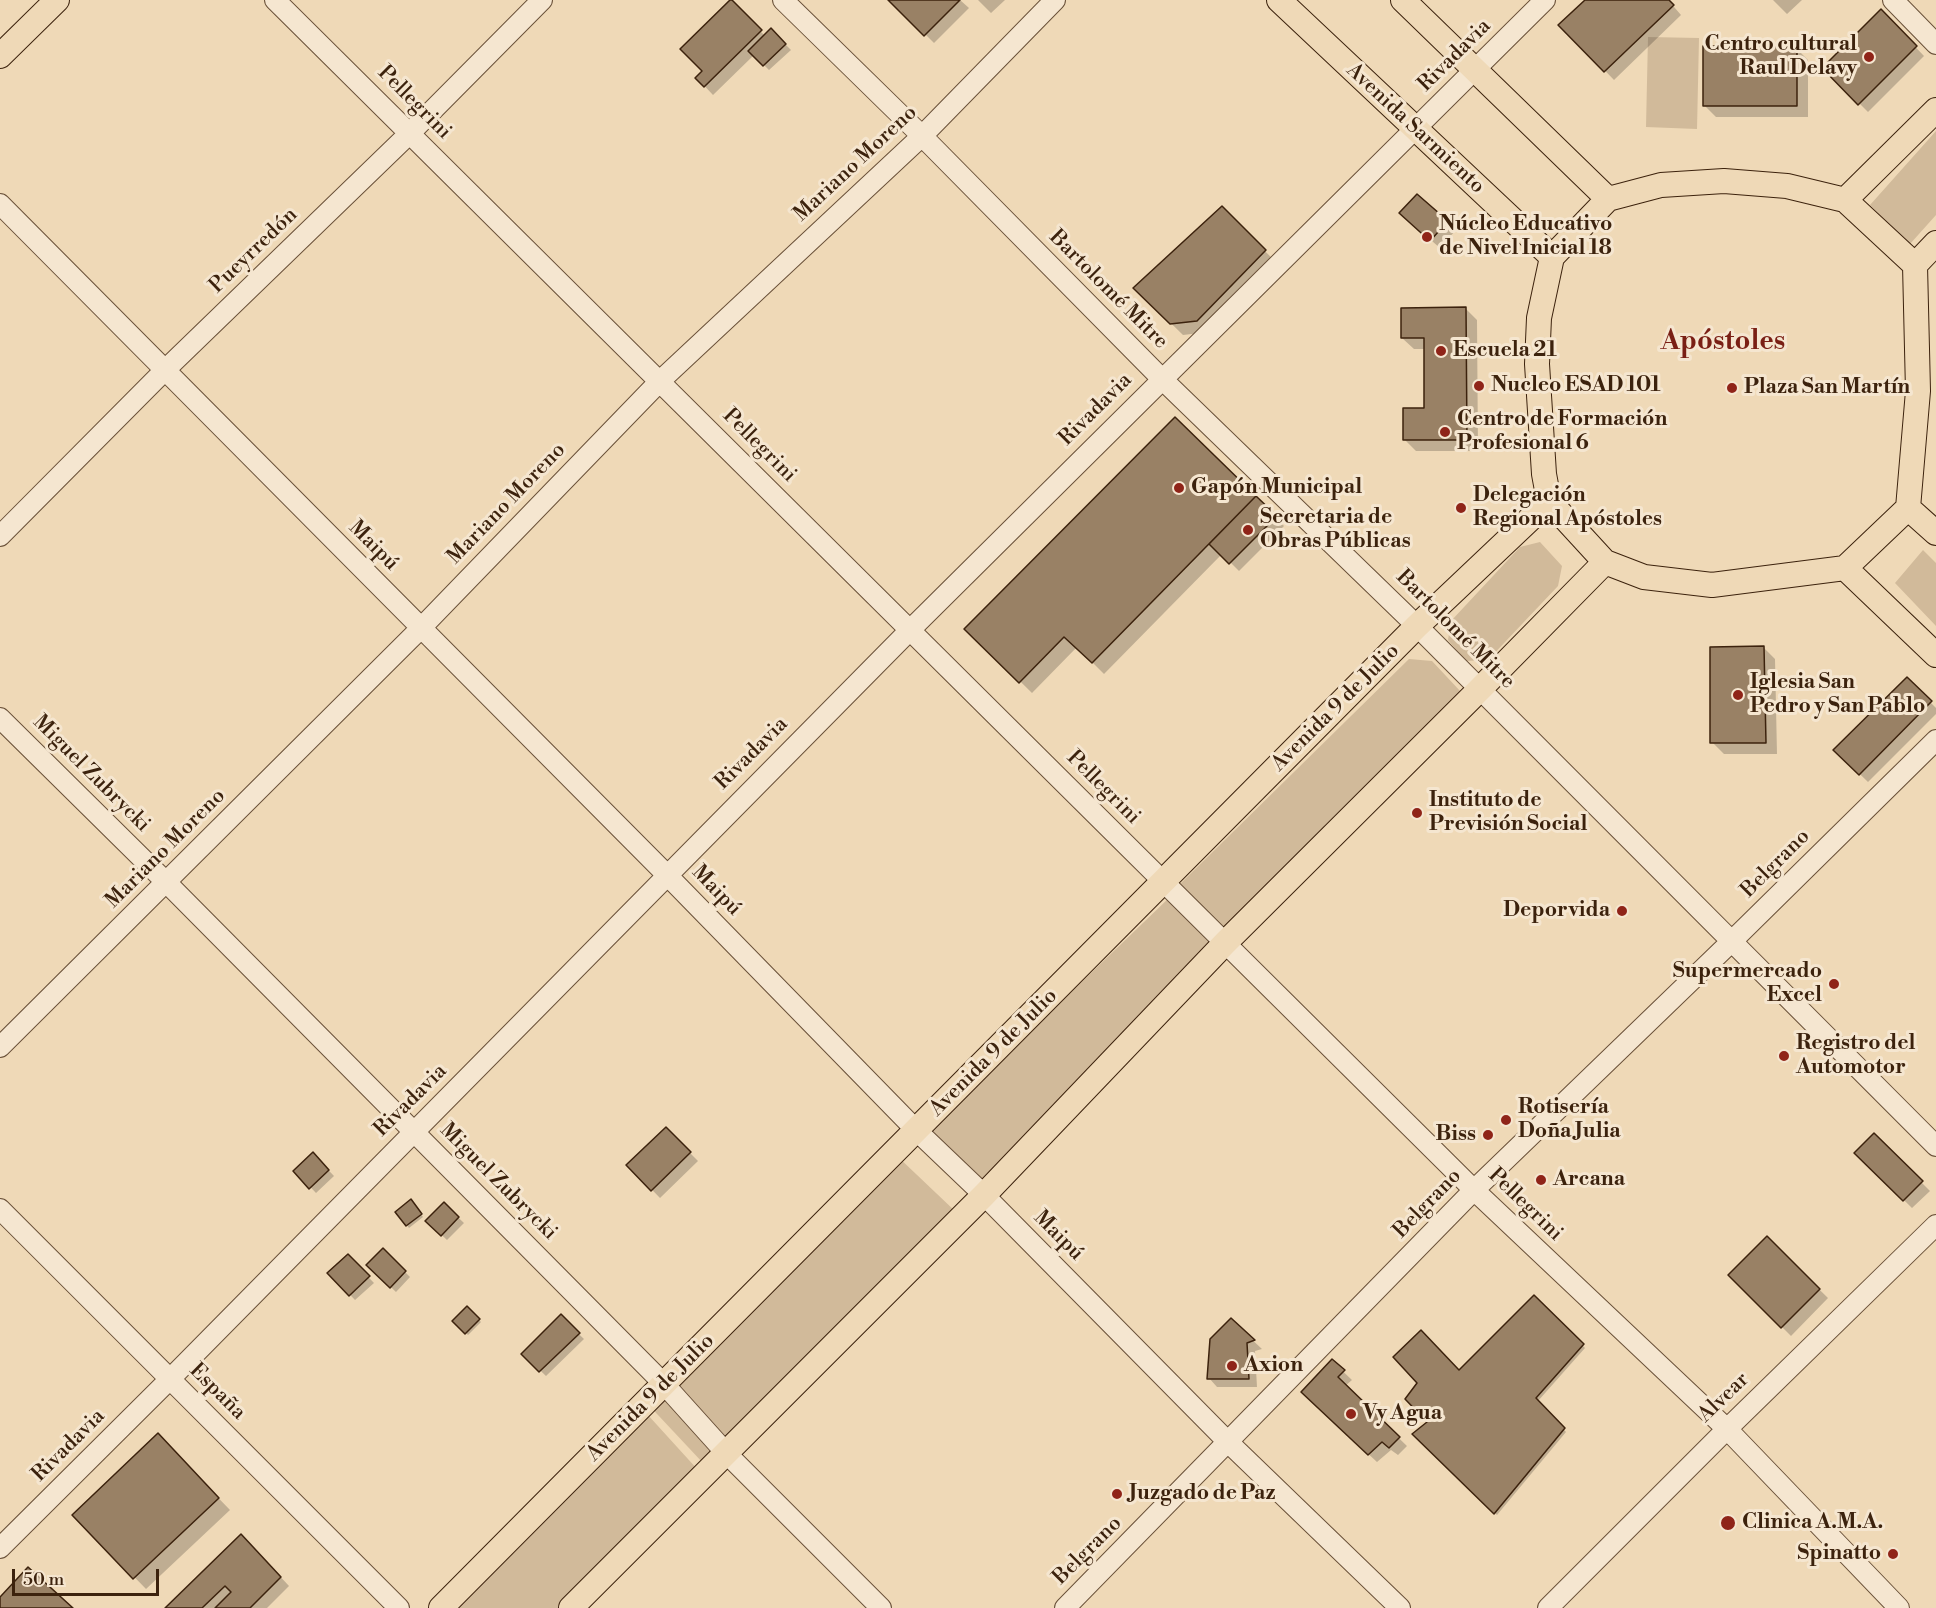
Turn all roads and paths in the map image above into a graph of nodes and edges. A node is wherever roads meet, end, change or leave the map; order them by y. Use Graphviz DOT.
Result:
graph roads {
  1 [pos="57,0"];
  2 [pos="275,0"];
  3 [pos="542,0"];
  4 [pos="783,0"];
  5 [pos="1055,0"];
  6 [pos="1279,0"];
  7 [pos="1404,0"];
  8 [pos="1545,0"];
  9 [pos="1893,0"];
  10 [pos="1936,44"];
  11 [pos="0,56"];
  12 [pos="1475,71"];
  13 [pos="1936,110"];
  14 [pos="1414,129"];
  15 [pos="410,134"];
  16 [pos="922,136"];
  17 [pos="1608,199"];
  18 [pos="1845,200"];
  19 [pos="0,204"];
  20 [pos="1936,243"];
  21 [pos="1552,257"];
  22 [pos="1915,265"];
  23 [pos="164,371"];
  24 [pos="1162,379"];
  25 [pos="660,381"];
  26 [pos="1549,501"];
  27 [pos="1908,508"];
  28 [pos="1936,533"];
  29 [pos="0,536"];
  30 [pos="1605,562"];
  31 [pos="1845,568"];
  32 [pos="1417,626"];
  33 [pos="421,628"];
  34 [pos="910,630"];
  35 [pos="1936,655"];
  36 [pos="1480,689"];
  37 [pos="0,718"];
  38 [pos="1936,740"];
  39 [pos="667,875"];
  40 [pos="1164,882"];
  41 [pos="167,883"];
  42 [pos="1732,941"];
  43 [pos="1225,943"];
  44 [pos="0,1047"];
  45 [pos="917,1131"];
  46 [pos="414,1132"];
  47 [pos="1936,1146"];
  48 [pos="1474,1190"];
  49 [pos="984,1195"];
  50 [pos="0,1209"];
  51 [pos="1936,1225"];
  52 [pos="170,1379"];
  53 [pos="664,1384"];
  54 [pos="1727,1429"];
  55 [pos="1228,1443"];
  56 [pos="727,1454"];
  57 [pos="0,1548"];
  58 [pos="399,1608"];
  59 [pos="441,1608"];
  60 [pos="571,1608"];
  61 [pos="881,1608"];
  62 [pos="1065,1608"];
  63 [pos="1400,1608"];
  64 [pos="1548,1608"];
  65 [pos="1899,1608"];
  1 -- 11 [label="main road"];
  2 -- 15 [label="street, Pellegrini"];
  3 -- 15 [label="street, Pueyrredón"];
  4 -- 16 [label="street, Bartolomé Mitre"];
  5 -- 16 [label="street, Mariano Moreno"];
  6 -- 14 [label="main road, Avenida Sarmiento"];
  7 -- 12 [label="main road"];
  8 -- 12 [label="street, Rivadavia"];
  9 -- 10 [label="street"];
  12 -- 14 [label="street, Rivadavia"];
  12 -- 17 [label="main road"];
  13 -- 18 [label="main road"];
  14 -- 21 [label="main road, Avenida Sarmiento"];
  14 -- 24 [label="street, Rivadavia"];
  15 -- 23 [label="street, Pueyrredón"];
  15 -- 25 [label="street, Pellegrini"];
  16 -- 24 [label="street, Bartolomé Mitre"];
  16 -- 25 [label="street, Mariano Moreno"];
  17 -- 18 [label="main road"];
  17 -- 21 [label="main road"];
  18 -- 22 [label="main road"];
  19 -- 23 [label="street, Maipú"];
  20 -- 22 [label="main road"];
  21 -- 26 [label="main road"];
  22 -- 27 [label="main road"];
  23 -- 29 [label="street, Pueyrredón"];
  23 -- 33 [label="street, Maipú"];
  24 -- 32 [label="street, Bartolomé Mitre"];
  24 -- 34 [label="street, Rivadavia"];
  25 -- 33 [label="street, Mariano Moreno"];
  25 -- 34 [label="street, Pellegrini"];
  26 -- 30 [label="main road"];
  26 -- 32 [label="main road, Avenida 9 de Julio"];
  27 -- 28 [label="main road"];
  27 -- 31 [label="main road"];
  30 -- 31 [label="main road"];
  30 -- 36 [label="main road"];
  31 -- 35 [label="main road"];
  32 -- 36 [label="street, Bartolomé Mitre"];
  32 -- 40 [label="main road, Avenida 9 de Julio"];
  33 -- 39 [label="street, Maipú"];
  33 -- 41 [label="street, Mariano Moreno"];
  34 -- 39 [label="street, Rivadavia"];
  34 -- 40 [label="street, Pellegrini"];
  36 -- 42 [label="street, Bartolomé Mitre"];
  36 -- 43 [label="main road"];
  37 -- 41 [label="street, Miguel Zubrycki"];
  38 -- 42 [label="street, Belgrano"];
  39 -- 45 [label="street, Maipú"];
  39 -- 46 [label="street, Rivadavia"];
  40 -- 43 [label="street, Pellegrini"];
  40 -- 45 [label="main road, Avenida 9 de Julio"];
  41 -- 44 [label="street, Mariano Moreno"];
  41 -- 46 [label="street, Miguel Zubrycki"];
  42 -- 47 [label="street, Bartolomé Mitre"];
  42 -- 48 [label="street, Belgrano"];
  43 -- 48 [label="street, Pellegrini"];
  43 -- 49 [label="main road"];
  45 -- 49 [label="street, Maipú"];
  45 -- 53 [label="main road, Avenida 9 de Julio"];
  46 -- 52 [label="street, Rivadavia"];
  46 -- 53 [label="street, Miguel Zubrycki"];
  48 -- 54 [label="street, Pellegrini"];
  48 -- 55 [label="street, Belgrano"];
  49 -- 55 [label="street, Maipú"];
  49 -- 56 [label="main road"];
  50 -- 52 [label="street, España"];
  51 -- 54 [label="street, Alvear"];
  52 -- 57 [label="street, Rivadavia"];
  52 -- 58 [label="street, España"];
  53 -- 56 [label="street, Miguel Zubrycki"];
  53 -- 59 [label="main road, Avenida 9 de Julio"];
  54 -- 64 [label="street, Alvear"];
  54 -- 65 [label="street, Pellegrini"];
  55 -- 62 [label="street, Belgrano"];
  55 -- 63 [label="street, Maipú"];
  56 -- 60 [label="main road"];
  56 -- 61 [label="street, Miguel Zubrycki"];
}
